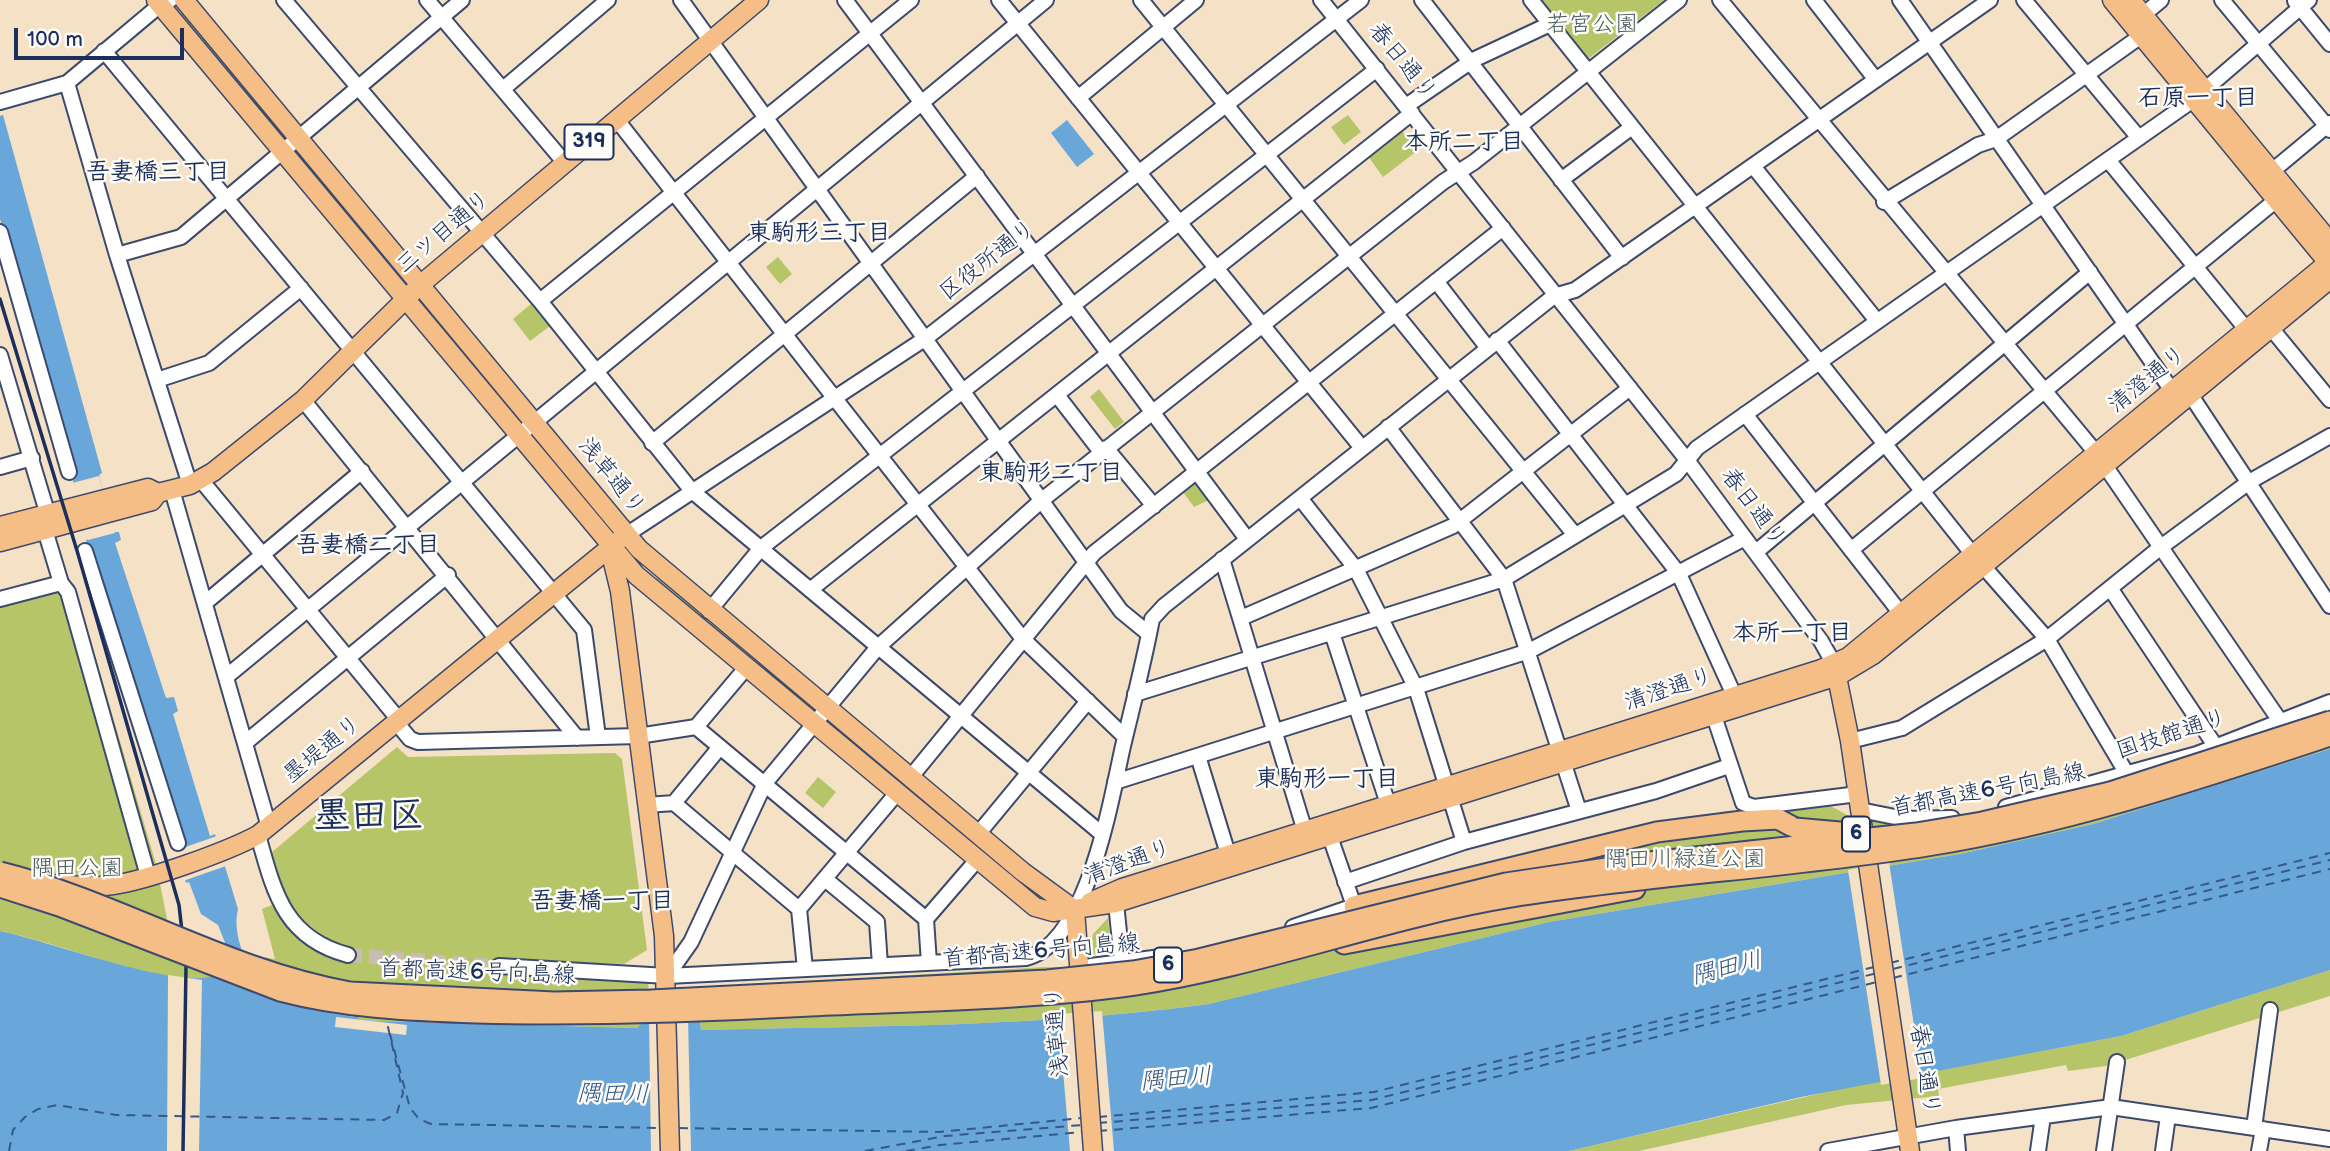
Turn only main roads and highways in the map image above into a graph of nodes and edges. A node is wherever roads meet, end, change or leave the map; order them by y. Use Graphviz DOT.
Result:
graph roads {
  1 [pos="184,0"];
  2 [pos="759,0"];
  3 [pos="2112,0"];
  4 [pos="2131,0"];
  5 [pos="162,2"];
  6 [pos="2199,95"];
  7 [pos="2330,242"];
  8 [pos="2329,267"];
  9 [pos="420,285"];
  10 [pos="404,298"];
  11 [pos="2181,393"];
  12 [pos="46,521"];
  13 [pos="0,526"];
  14 [pos="626,535"];
  15 [pos="0,542"];
  16 [pos="610,546"];
  17 [pos="1979,561"];
  18 [pos="1836,670"];
  19 [pos="1712,709"];
  20 [pos="2330,721"];
  21 [pos="2330,736"];
  22 [pos="1448,792"];
  23 [pos="1328,829"];
  24 [pos="1916,834"];
  25 [pos="1307,836"];
  26 [pos="1756,866"];
  27 [pos="0,872"];
  28 [pos="0,880"];
  29 [pos="0,887"];
  30 [pos="1354,906"];
  31 [pos="1075,909"];
  32 [pos="1192,953"];
  33 [pos="1910,1144"];
  34 [pos="670,1151"];
  35 [pos="1093,1151"];
  1 -- 9 [label="main road, 浅草通り"];
  2 -- 9 [label="main road, 三ツ目通り / 319"];
  3 -- 6 [label="main road"];
  4 -- 6 [label="main road"];
  5 -- 10 [label="main road, 浅草通り"];
  6 -- 7 [label="main road"];
  6 -- 8 [label="main road"];
  8 -- 11 [label="main road, 清澄通り"];
  8 -- 11 [label="main road, 清澄通り"];
  9 -- 10 [label="main road, 三ツ目通り / 319"];
  9 -- 14 [label="main road, 浅草通り"];
  10 -- 12 [label="main road, 三ツ目通り / 319"];
  10 -- 16 [label="main road, 浅草通り"];
  11 -- 17 [label="main road, 清澄通り"];
  12 -- 13 [label="main road, 三ツ目通り / 319"];
  12 -- 15 [label="main road, 三ツ目通り / 319"];
  14 -- 16 [label="main road, 墨堤通り"];
  14 -- 31 [label="main road, 浅草通り"];
  16 -- 28 [label="main road, 墨堤通り"];
  16 -- 31 [label="main road, 浅草通り"];
  16 -- 34 [label="main road, 浅草通り"];
  17 -- 18 [label="main road, 清澄通り"];
  17 -- 18 [label="main road, 清澄通り"];
  18 -- 19 [label="main road, 清澄通り"];
  18 -- 19 [label="main road, 清澄通り"];
  18 -- 33 [label="main road, 春日通り, bridge"];
  19 -- 22 [label="main road, 清澄通り"];
  20 -- 24 [label="highway, 首都高速6号向島線 / 6, bridge"];
  21 -- 26 [label="highway, 首都高速6号向島線 / 6, bridge"];
  22 -- 23 [label="main road, 清澄通り"];
  22 -- 23 [label="main road, 清澄通り"];
  23 -- 25 [label="main road, 清澄通り"];
  24 -- 27 [label="highway, 首都高速6号向島線 / 6, bridge"];
  24 -- 30 [label="highway, 6, bridge"];
  25 -- 31 [label="main road, 清澄通り"];
  25 -- 31 [label="main road, 清澄通り"];
  26 -- 29 [label="highway, 首都高速6号向島線 / 6, bridge"];
  26 -- 32 [label="highway, bridge"];
  31 -- 35 [label="main road, 浅草通り"];
}
